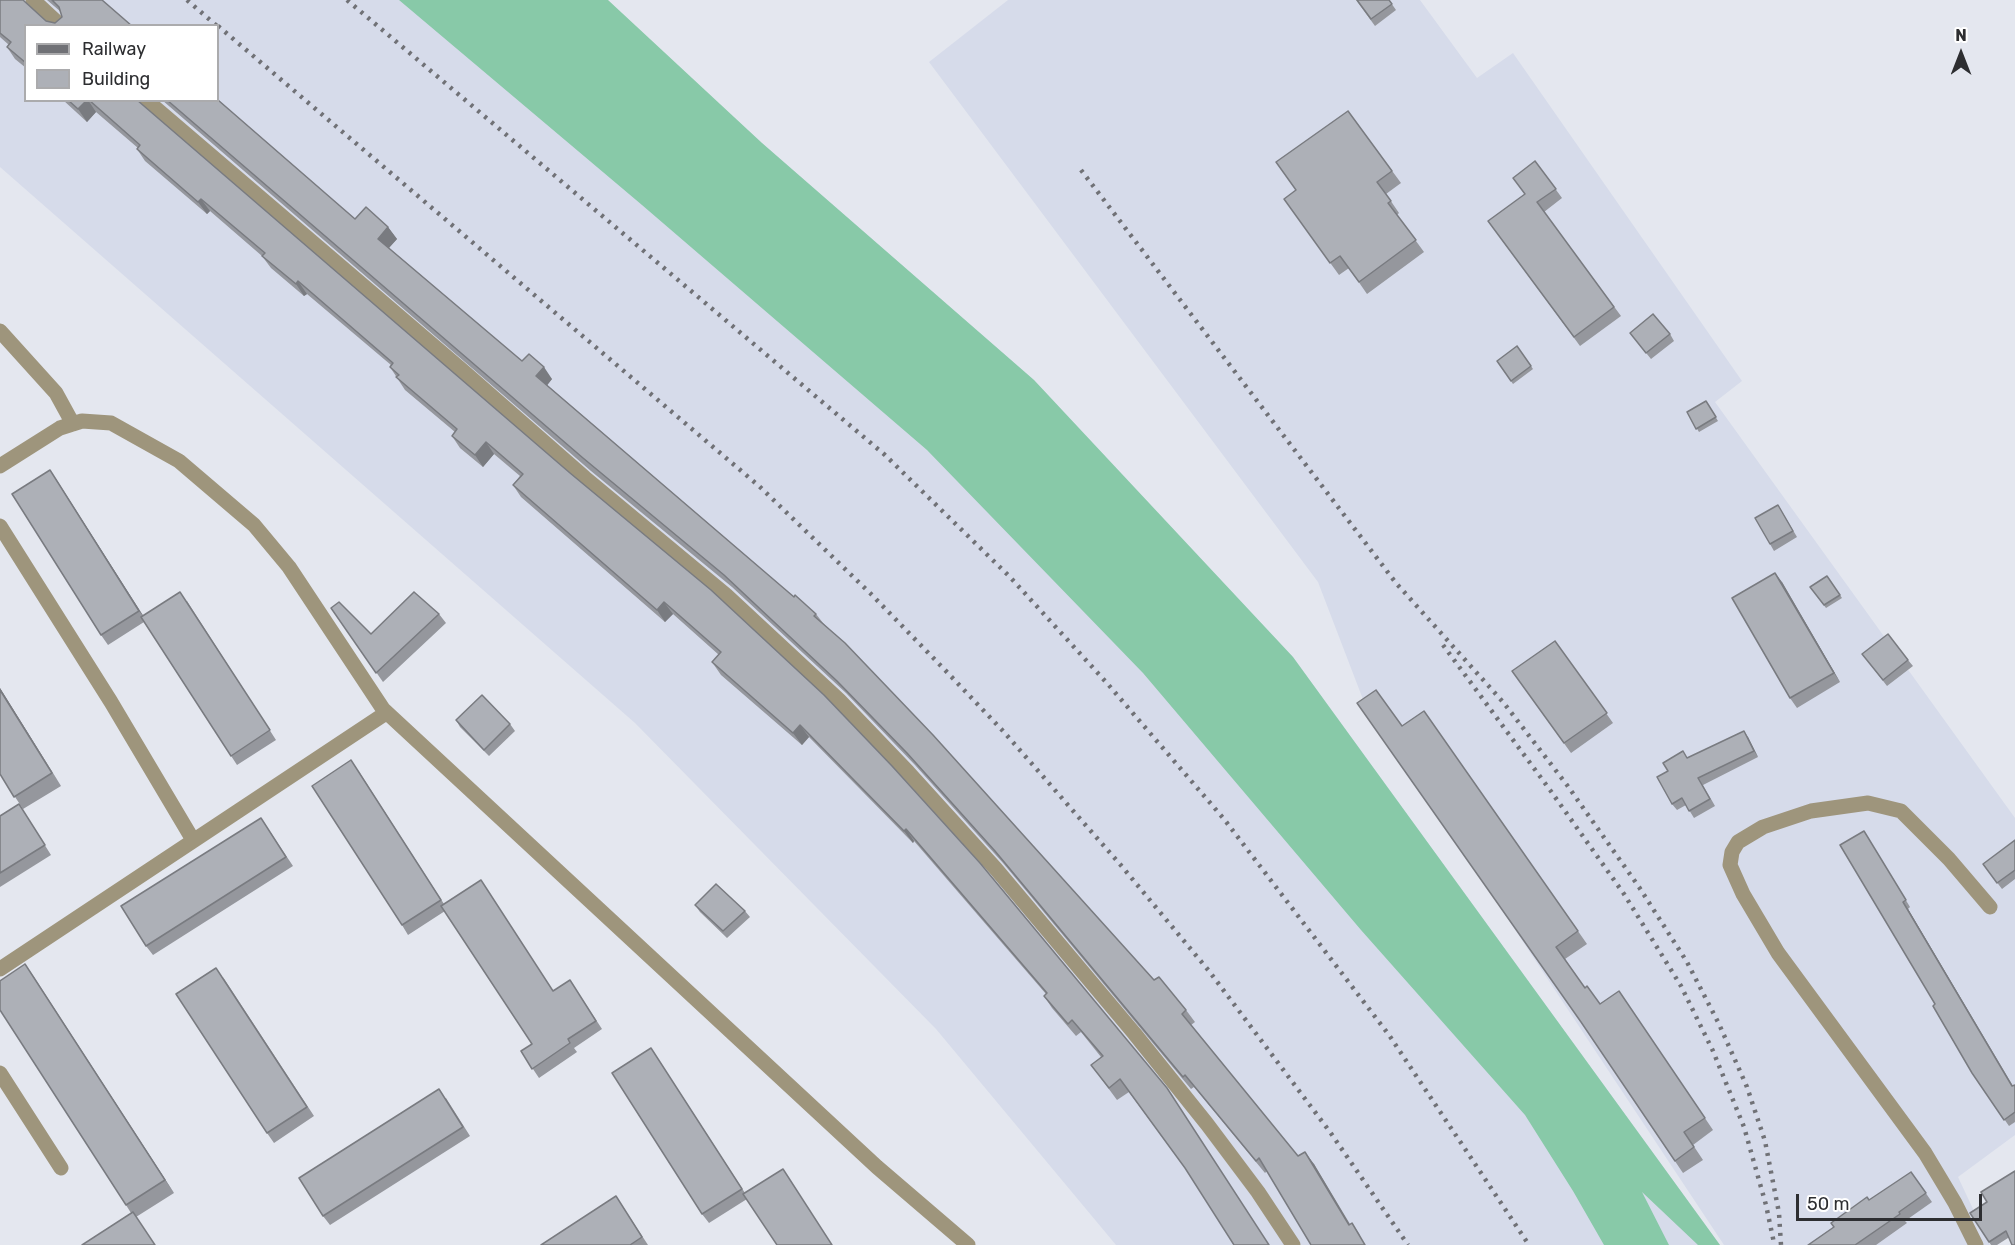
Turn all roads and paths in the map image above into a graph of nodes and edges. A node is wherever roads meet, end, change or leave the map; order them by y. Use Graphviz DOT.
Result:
graph roads {
  1 [pos="33,0"];
  2 [pos="59,24"];
  3 [pos="148,102"];
  4 [pos="0,331"];
  5 [pos="73,424"];
  6 [pos="0,466"];
  7 [pos="0,526"];
  8 [pos="386,713"];
  9 [pos="193,840"];
  10 [pos="1990,907"];
  11 [pos="0,969"];
  12 [pos="0,1073"];
  13 [pos="61,1168"];
  14 [pos="968,1245"];
  15 [pos="1293,1245"];
  16 [pos="1976,1245"];
  1 -- 2 [label="lane"];
  3 -- 15 [label="lane"];
  4 -- 5 [label="lane"];
  5 -- 6 [label="lane"];
  5 -- 8 [label="lane"];
  7 -- 9 [label="lane"];
  8 -- 9 [label="lane"];
  8 -- 14 [label="lane"];
  9 -- 11 [label="lane"];
  10 -- 16 [label="lane"];
  12 -- 13 [label="lane"];
}
